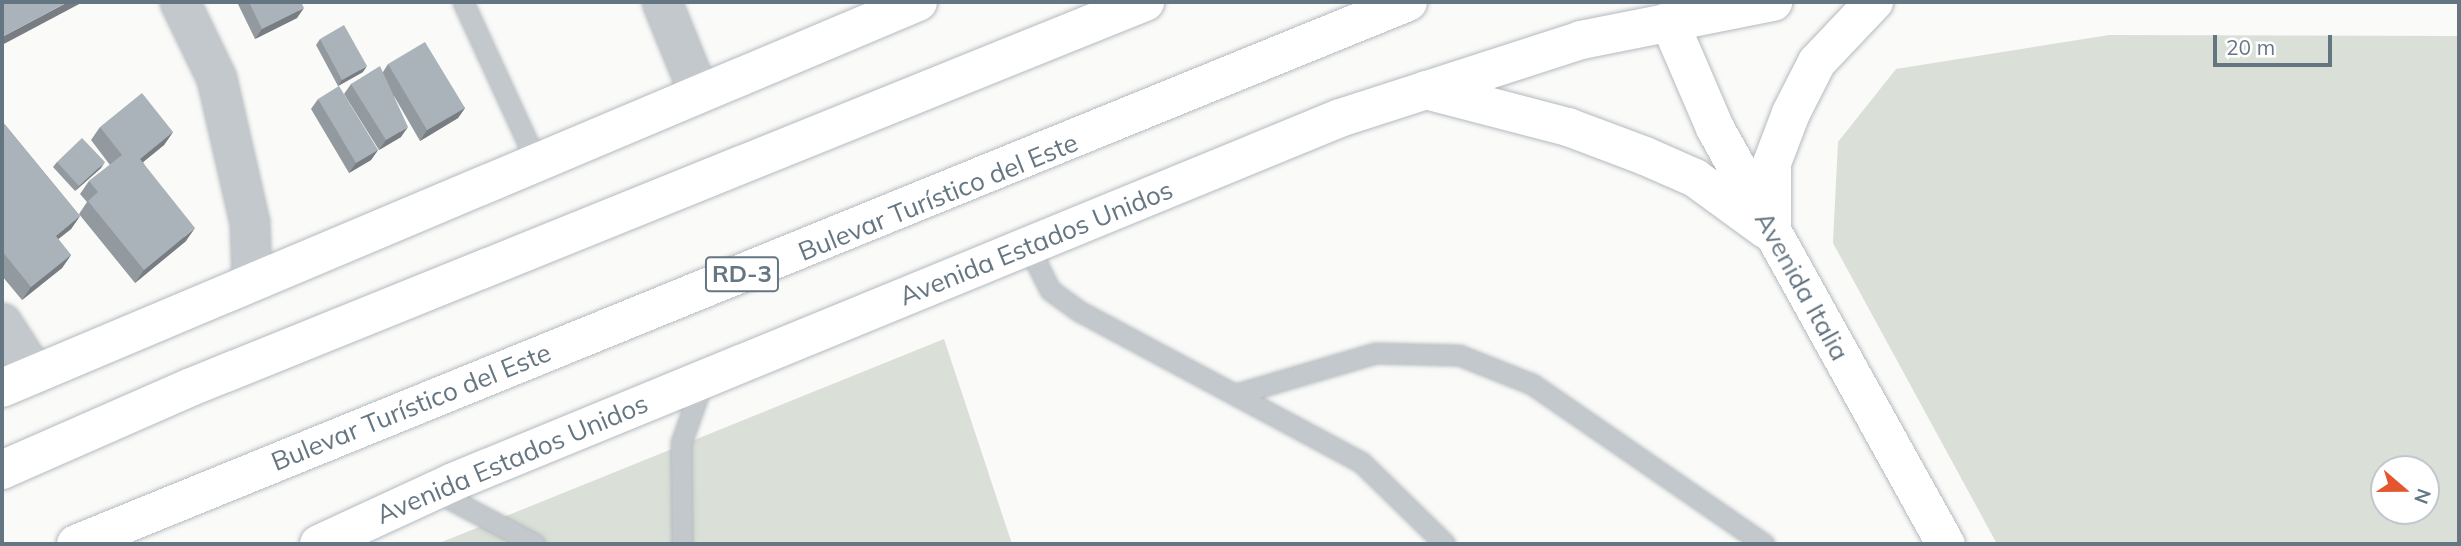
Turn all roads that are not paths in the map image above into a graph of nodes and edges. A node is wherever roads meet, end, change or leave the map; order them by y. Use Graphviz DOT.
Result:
graph roads {
  1 [pos="180,2"];
  2 [pos="463,2"];
  3 [pos="663,2"];
  4 [pos="918,2"];
  5 [pos="1145,2"];
  6 [pos="1408,2"];
  7 [pos="1773,2"];
  8 [pos="1874,2"];
  9 [pos="1669,21"];
  10 [pos="1426,90"];
  11 [pos="699,93"];
  12 [pos="536,161"];
  13 [pos="1772,234"];
  14 [pos="1028,246"];
  15 [pos="252,279"];
  16 [pos="2,323"];
  17 [pos="704,379"];
  18 [pos="18,381"];
  19 [pos="1236,394"];
  20 [pos="2,470"];
  21 [pos="435,491"];
  22 [pos="1938,541"];
  23 [pos="76,544"];
  24 [pos="319,544"];
  25 [pos="535,544"];
  26 [pos="682,544"];
  27 [pos="1445,544"];
  28 [pos="1764,544"];
  1 -- 15 [label="street"];
  2 -- 12 [label="lane"];
  3 -- 11 [label="street"];
  4 -- 11 [label="main road"];
  5 -- 20 [label="main road"];
  6 -- 23 [label="main road, Bulevar Turístico del Este / RD-3"];
  7 -- 9 [label="main road, Avenida Estados Unidos"];
  8 -- 13 [label="main road"];
  9 -- 10 [label="main road, Avenida Estados Unidos"];
  9 -- 13 [label="main road, Avenida Italia"];
  10 -- 13 [label="main road"];
  10 -- 14 [label="main road, Avenida Estados Unidos"];
  11 -- 12 [label="main road"];
  12 -- 15 [label="main road"];
  13 -- 22 [label="main road, Avenida Italia"];
  14 -- 17 [label="main road, Avenida Estados Unidos"];
  14 -- 19 [label="lane"];
  15 -- 18 [label="main road"];
  16 -- 18 [label="street"];
  17 -- 21 [label="main road, Avenida Estados Unidos"];
  17 -- 26 [label="lane"];
  19 -- 27 [label="lane"];
  19 -- 28 [label="lane"];
  21 -- 24 [label="main road, Avenida Estados Unidos"];
  21 -- 25 [label="lane"];
}
